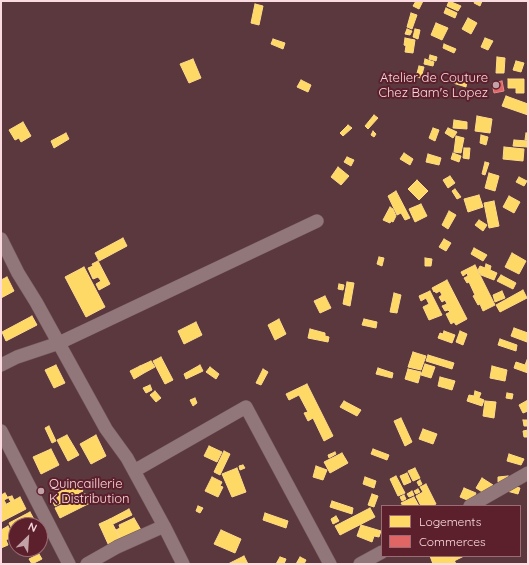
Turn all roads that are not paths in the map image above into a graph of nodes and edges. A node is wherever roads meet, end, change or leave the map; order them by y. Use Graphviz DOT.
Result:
graph roads {
  1 [pos="317,221"];
  2 [pos="1,239"];
  3 [pos="59,343"];
  4 [pos="1,365"];
  5 [pos="1,431"];
  6 [pos="134,471"];
  7 [pos="528,473"];
  8 [pos="472,505"];
  9 [pos="164,526"];
  10 [pos="381,553"];
  11 [pos="69,564"];
  12 [pos="87,564"];
  13 [pos="183,564"];
  14 [pos="330,564"];
  15 [pos="360,564"];
  1 -- 3 [label="street"];
  2 -- 3 [label="street"];
  3 -- 4 [label="street"];
  3 -- 6 [label="street"];
  5 -- 11 [label="street"];
  6 -- 9 [label="street"];
  6 -- 14 [label="street"];
  7 -- 8 [label="street"];
  9 -- 12 [label="street"];
  9 -- 13 [label="street"];
  10 -- 15 [label="street"];
}
